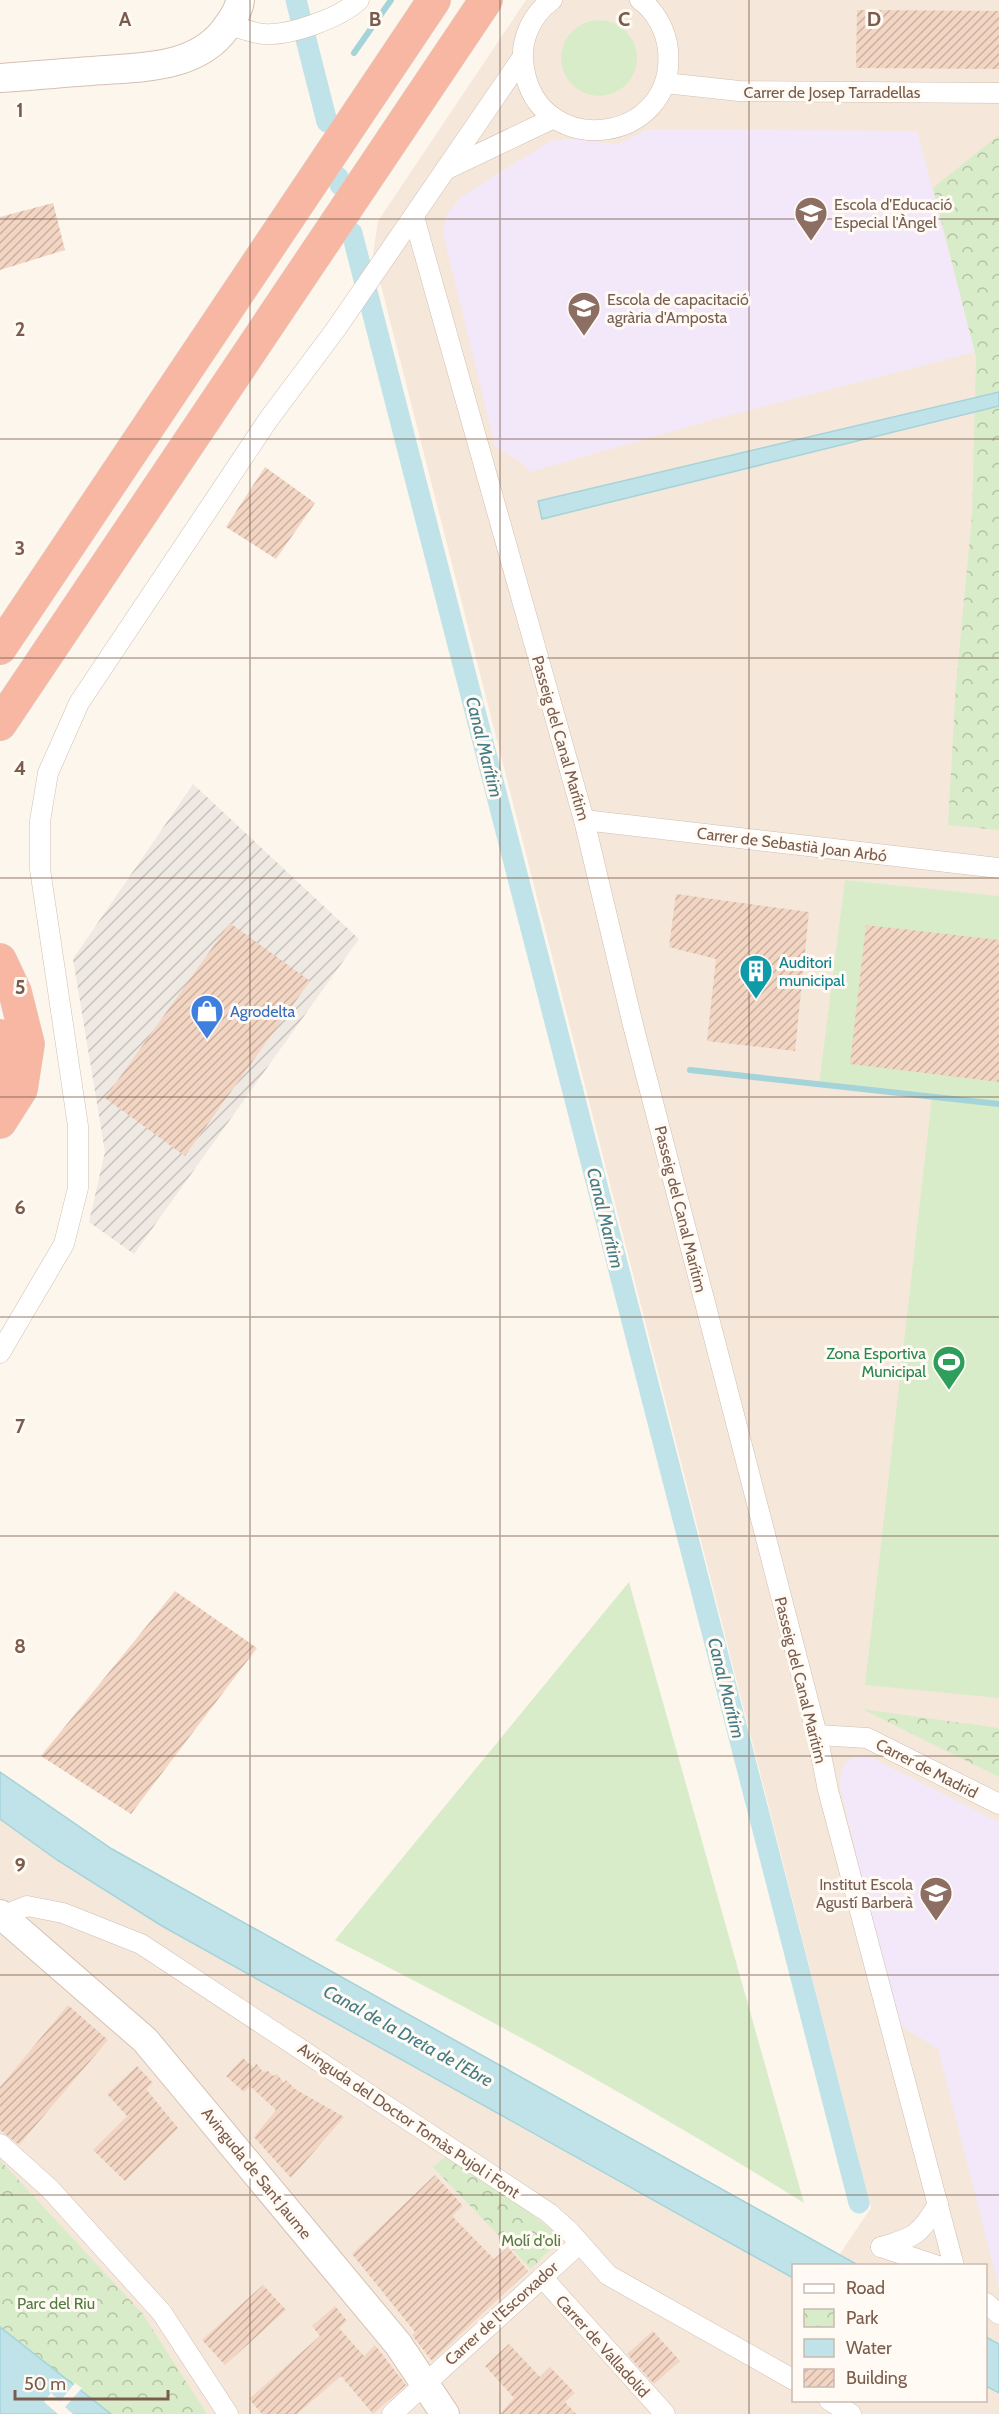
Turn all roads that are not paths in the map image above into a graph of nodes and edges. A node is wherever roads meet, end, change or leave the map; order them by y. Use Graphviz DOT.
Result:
graph roads {
  1 [pos="359,0"];
  2 [pos="434,0"];
  3 [pos="486,0"];
  4 [pos="552,0"];
  5 [pos="648,1"];
  6 [pos="234,12"];
  7 [pos="522,58"];
  8 [pos="0,78"];
  9 [pos="664,83"];
  10 [pos="999,93"];
  11 [pos="554,118"];
  12 [pos="443,171"];
  13 [pos="414,217"];
  14 [pos="30,604"];
  15 [pos="0,639"];
  16 [pos="0,648"];
  17 [pos="3,722"];
  18 [pos="585,820"];
  19 [pos="999,868"];
  20 [pos="0,960"];
  21 [pos="0,1036"];
  22 [pos="0,1107"];
  23 [pos="0,1122"];
  24 [pos="0,1353"];
  25 [pos="817,1735"];
  26 [pos="999,1804"];
  27 [pos="1,1915"];
  28 [pos="0,2144"];
  29 [pos="938,2204"];
  30 [pos="579,2244"];
  31 [pos="935,2264"];
  32 [pos="954,2264"];
  33 [pos="542,2277"];
  34 [pos="987,2304"];
  35 [pos="999,2314"];
  36 [pos="792,2379"];
  37 [pos="423,2383"];
  38 [pos="832,2402"];
  39 [pos="228,2414"];
  40 [pos="392,2414"];
  41 [pos="444,2414"];
  42 [pos="665,2414"];
  43 [pos="851,2414"];
  1 -- 6 [label="street"];
  2 -- 14 [label="highway"];
  3 -- 17 [label="highway"];
  4 -- 7 [label="street"];
  5 -- 9 [label="street"];
  6 -- 8 [label="street"];
  7 -- 11 [label="street"];
  7 -- 12 [label="street"];
  9 -- 10 [label="street, Carrer de Josep Tarradellas"];
  9 -- 11 [label="street"];
  11 -- 12 [label="street"];
  12 -- 13 [label="street"];
  13 -- 18 [label="street, Passeig del Canal Marítim"];
  13 -- 24 [label="street"];
  14 -- 15 [label="highway"];
  14 -- 16 [label="highway"];
  18 -- 19 [label="street, Carrer de Sebastià Joan Arbó"];
  18 -- 25 [label="street, Passeig del Canal Marítim"];
  20 -- 23 [label="highway"];
  21 -- 22 [label="highway"];
  25 -- 26 [label="street, Carrer de Madrid"];
  25 -- 29 [label="street, Passeig del Canal Marítim"];
  27 -- 30 [label="street, Avinguda del Doctor Tomàs Pujol i Font"];
  27 -- 37 [label="street, Avinguda de Sant Jaume"];
  28 -- 39 [label="street"];
  29 -- 31 [label="street"];
  29 -- 32 [label="street, Passeig del Canal Marítim"];
  30 -- 33 [label="street, Carrer de l'Escorxador"];
  30 -- 36 [label="street, Avinguda del Doctor Tomàs Pujol i Font"];
  33 -- 37 [label="street, Carrer de l'Escorxador"];
  33 -- 42 [label="street, Carrer de Valladolid"];
  34 -- 35 [label="street"];
  37 -- 40 [label="street, Carrer de l'Escorxador"];
  37 -- 41 [label="street, Avinguda de Sant Jaume"];
  38 -- 43 [label="street"];
}
